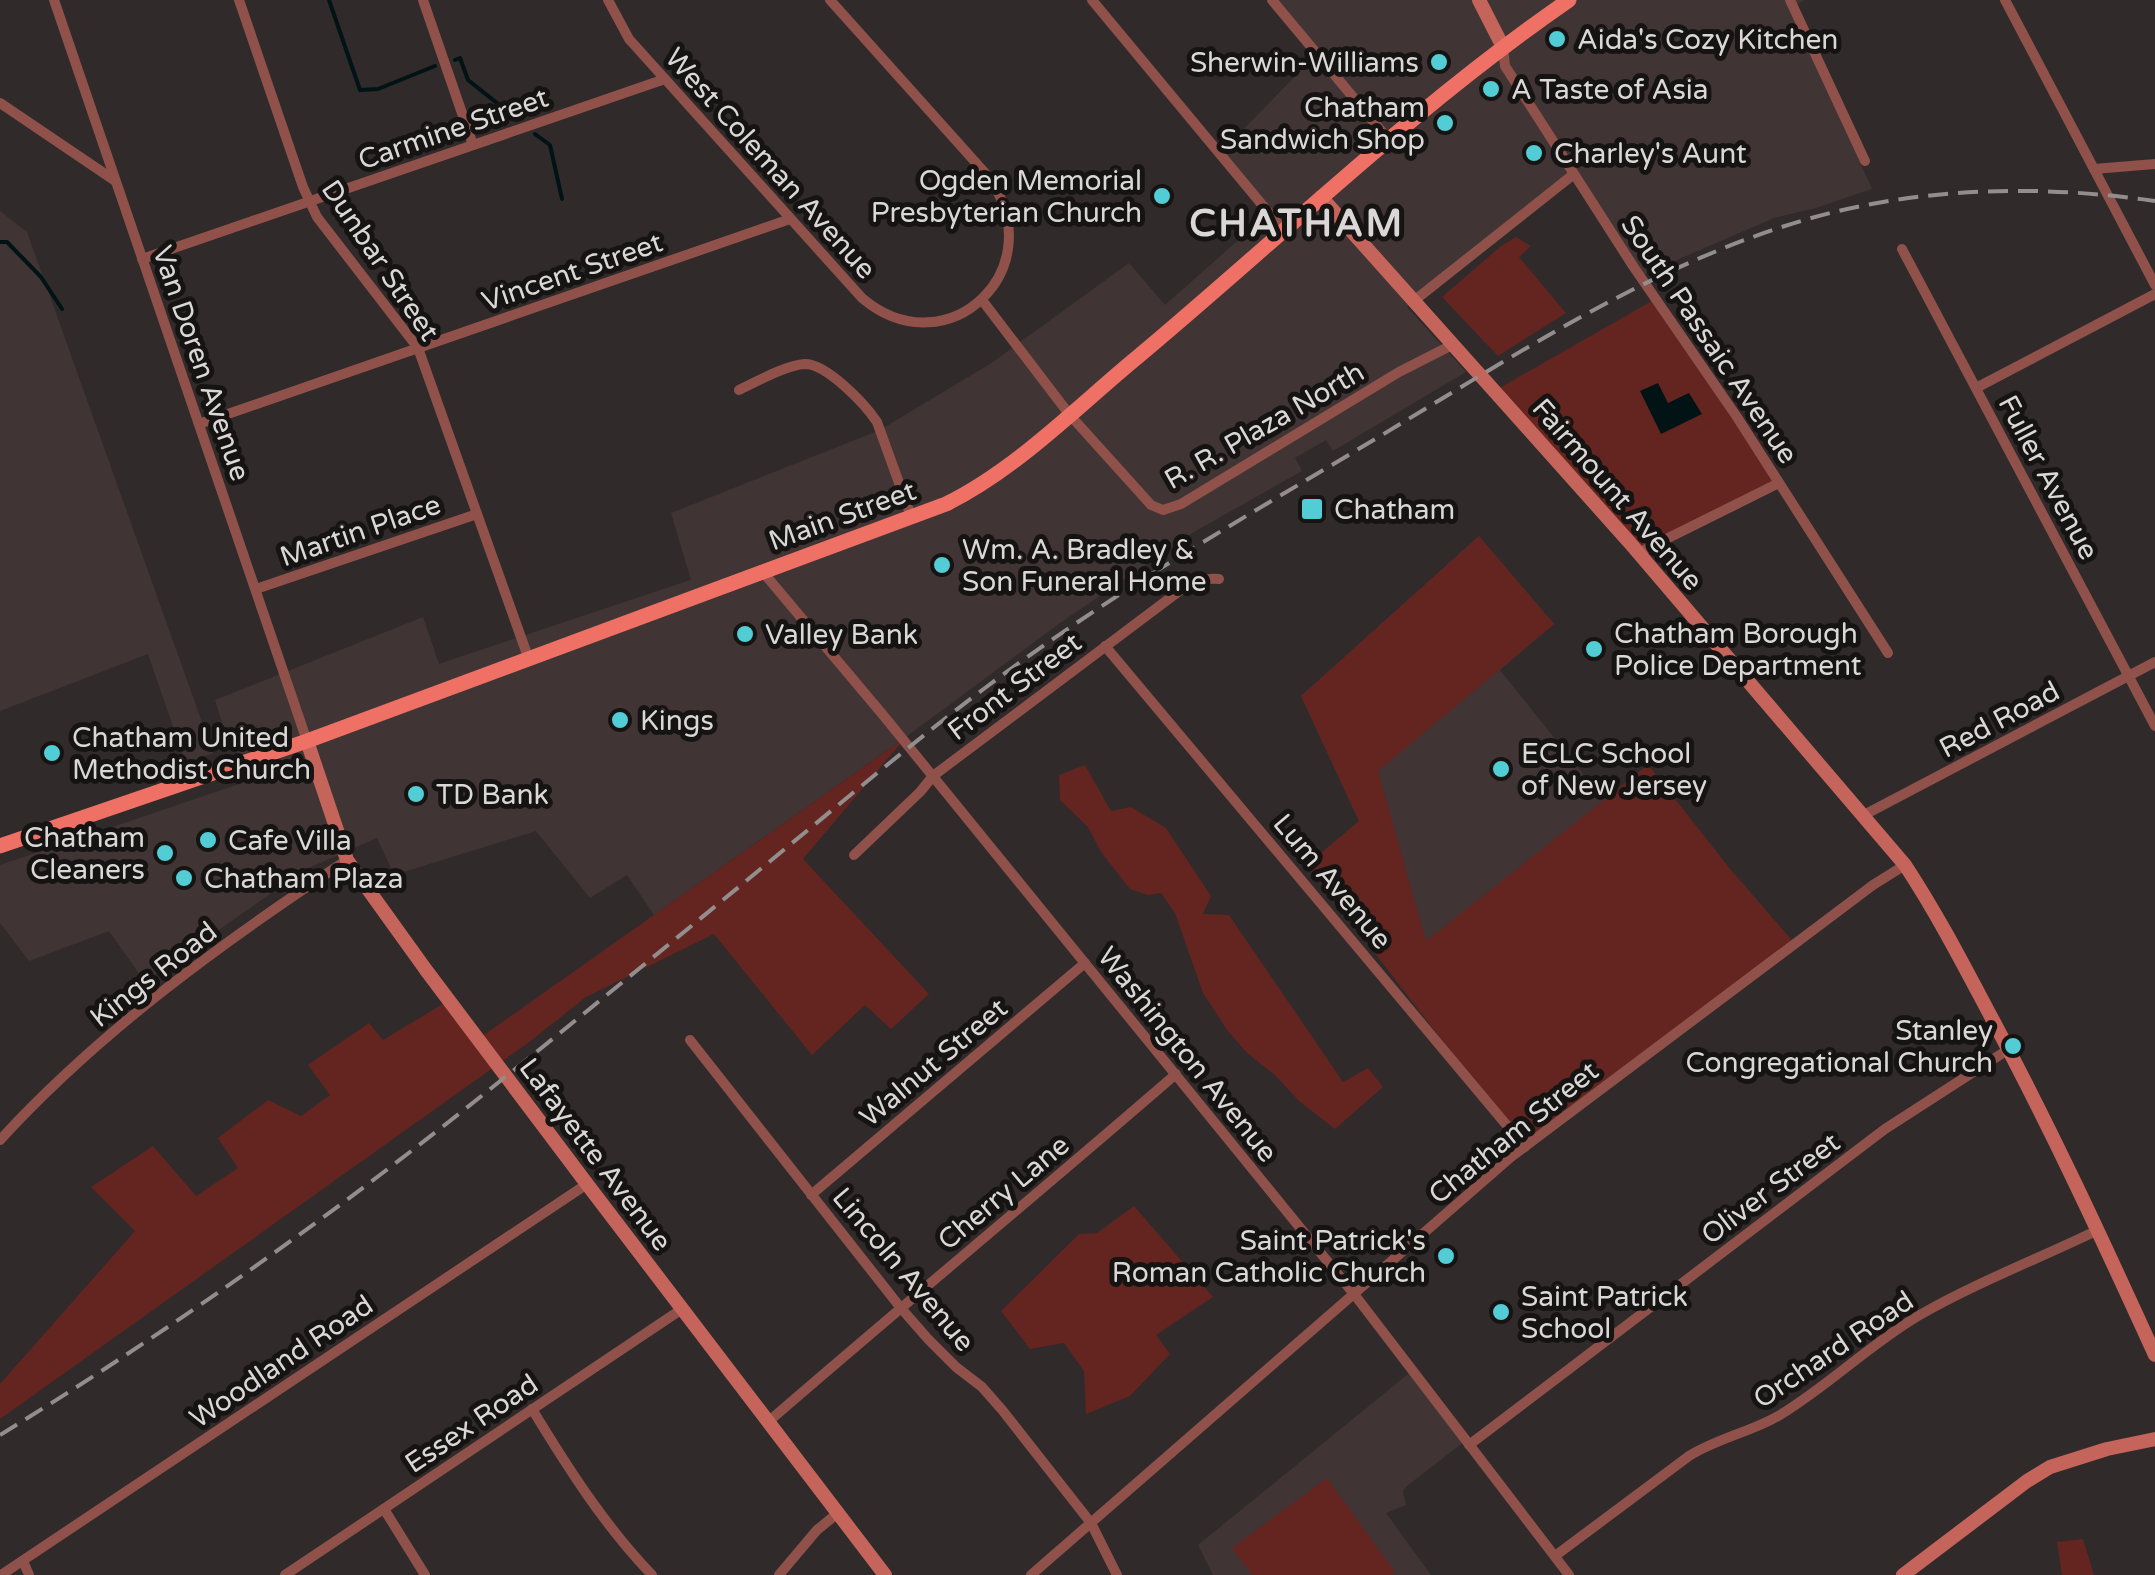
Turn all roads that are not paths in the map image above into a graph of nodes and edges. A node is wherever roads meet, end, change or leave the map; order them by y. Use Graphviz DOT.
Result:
graph roads {
  1 [pos="54,0"];
  2 [pos="239,0"];
  3 [pos="423,0"];
  4 [pos="608,0"];
  5 [pos="830,0"];
  6 [pos="1092,0"];
  7 [pos="1272,0"];
  8 [pos="1480,0"];
  9 [pos="1569,0"];
  10 [pos="1790,0"];
  11 [pos="2005,0"];
  12 [pos="1503,47"];
  13 [pos="665,79"];
  14 [pos="0,103"];
  15 [pos="1388,139"];
  16 [pos="473,145"];
  17 [pos="1865,161"];
  18 [pos="2155,164"];
  19 [pos="2094,169"];
  20 [pos="1574,174"];
  21 [pos="115,181"];
  22 [pos="1321,196"];
  23 [pos="310,201"];
  24 [pos="790,218"];
  25 [pos="1284,231"];
  26 [pos="1902,249"];
  27 [pos="142,259"];
  28 [pos="2155,285"];
  29 [pos="2155,294"];
  30 [pos="982,300"];
  31 [pos="1415,300"];
  32 [pos="1454,344"];
  33 [pos="418,348"];
  34 [pos="1976,388"];
  35 [pos="739,390"];
  36 [pos="1069,414"];
  37 [pos="199,424"];
  38 [pos="1779,483"];
  39 [pos="477,514"];
  40 [pos="911,516"];
  41 [pos="1638,552"];
  42 [pos="762,570"];
  43 [pos="1220,579"];
  44 [pos="256,589"];
  45 [pos="1105,646"];
  46 [pos="1888,654"];
  47 [pos="528,657"];
  48 [pos="2155,662"];
  49 [pos="2128,676"];
  50 [pos="2155,726"];
  51 [pos="307,741"];
  52 [pos="933,776"];
  53 [pos="1864,815"];
  54 [pos="0,846"];
  55 [pos="854,856"];
  56 [pos="348,860"];
  57 [pos="1905,865"];
  58 [pos="1085,963"];
  59 [pos="690,1040"];
  60 [pos="2009,1049"];
  61 [pos="1176,1074"];
  62 [pos="0,1140"];
  63 [pos="1525,1147"];
  64 [pos="587,1184"];
  65 [pos="811,1195"];
  66 [pos="2098,1230"];
  67 [pos="1354,1294"];
  68 [pos="900,1308"];
  69 [pos="682,1309"];
  70 [pos="2155,1355"];
  71 [pos="532,1409"];
  72 [pos="768,1422"];
  73 [pos="2155,1439"];
  74 [pos="1468,1445"];
  75 [pos="384,1509"];
  76 [pos="838,1513"];
  77 [pos="1091,1523"];
  78 [pos="1556,1556"];
  79 [pos="23,1561"];
  80 [pos="1,1575"];
  81 [pos="29,1575"];
  82 [pos="285,1575"];
  83 [pos="425,1575"];
  84 [pos="652,1575"];
  85 [pos="779,1575"];
  86 [pos="885,1575"];
  87 [pos="1031,1575"];
  88 [pos="1117,1575"];
  89 [pos="1569,1575"];
  90 [pos="1903,1575"];
  1 -- 21 [label="street, Van Doren Avenue"];
  2 -- 23 [label="street, Dunbar Street"];
  3 -- 16 [label="street"];
  4 -- 13 [label="street, West Coleman Avenue"];
  5 -- 30 [label="street"];
  6 -- 25 [label="street"];
  7 -- 15 [label="street"];
  8 -- 12 [label="main road"];
  9 -- 12 [label="main road, Main Street"];
  10 -- 17 [label="street"];
  11 -- 19 [label="street"];
  12 -- 15 [label="main road, Main Street"];
  12 -- 20 [label="street, South Passaic Avenue"];
  13 -- 16 [label="street, Carmine Street"];
  13 -- 24 [label="street, West Coleman Avenue"];
  14 -- 21 [label="street"];
  15 -- 22 [label="main road, Main Street"];
  16 -- 23 [label="street, Carmine Street"];
  18 -- 19 [label="street"];
  19 -- 28 [label="street"];
  20 -- 31 [label="street"];
  20 -- 38 [label="street, South Passaic Avenue"];
  21 -- 27 [label="street, Van Doren Avenue"];
  22 -- 25 [label="main road, Main Street"];
  22 -- 31 [label="main road, Fairmount Avenue"];
  23 -- 27 [label="street, Carmine Street"];
  23 -- 33 [label="street, Dunbar Street"];
  24 -- 30 [label="street, West Coleman Avenue"];
  24 -- 33 [label="street, Vincent Street"];
  25 -- 36 [label="main road, Main Street"];
  26 -- 34 [label="street, Fuller Avenue"];
  27 -- 37 [label="street, Van Doren Avenue"];
  29 -- 34 [label="street"];
  30 -- 36 [label="street"];
  31 -- 32 [label="main road, Fairmount Avenue"];
  32 -- 36 [label="street, R. R. Plaza North"];
  32 -- 41 [label="main road, Fairmount Avenue"];
  33 -- 37 [label="street, Vincent Street"];
  33 -- 39 [label="street, Dunbar Street"];
  34 -- 49 [label="street, Fuller Avenue"];
  35 -- 40 [label="street"];
  36 -- 40 [label="main road, Main Street"];
  37 -- 44 [label="street, Van Doren Avenue"];
  38 -- 41 [label="street"];
  38 -- 46 [label="street, South Passaic Avenue"];
  39 -- 44 [label="street, Martin Place"];
  39 -- 47 [label="street, Dunbar Street"];
  40 -- 42 [label="main road, Main Street"];
  41 -- 53 [label="main road, Fairmount Avenue"];
  42 -- 47 [label="main road, Main Street"];
  42 -- 52 [label="street, Washington Avenue"];
  43 -- 45 [label="street, Front Street"];
  44 -- 51 [label="street, Van Doren Avenue"];
  45 -- 52 [label="street, Front Street"];
  45 -- 63 [label="street, Lum Avenue"];
  47 -- 51 [label="main road, Main Street"];
  48 -- 49 [label="street, Red Road"];
  49 -- 50 [label="street, Fuller Avenue"];
  49 -- 53 [label="street, Red Road"];
  51 -- 54 [label="main road, Main Street"];
  51 -- 56 [label="main road, Lafayette Avenue"];
  52 -- 55 [label="street, Front Street"];
  52 -- 58 [label="street, Washington Avenue"];
  53 -- 57 [label="main road, Fairmount Avenue"];
  56 -- 62 [label="street, Kings Road"];
  56 -- 64 [label="main road, Lafayette Avenue"];
  57 -- 60 [label="main road, Fairmount Avenue"];
  57 -- 63 [label="street, Chatham Street"];
  58 -- 61 [label="street, Washington Avenue"];
  58 -- 65 [label="street, Walnut Street"];
  59 -- 65 [label="street, Lincoln Avenue"];
  60 -- 66 [label="main road, Fairmount Avenue"];
  60 -- 74 [label="street, Oliver Street"];
  61 -- 67 [label="street, Washington Avenue"];
  61 -- 68 [label="street, Cherry Lane"];
  63 -- 67 [label="street, Chatham Street"];
  64 -- 69 [label="main road, Lafayette Avenue"];
  64 -- 79 [label="street, Woodland Road"];
  65 -- 68 [label="street, Lincoln Avenue"];
  66 -- 70 [label="main road, Fairmount Avenue"];
  66 -- 78 [label="street, Orchard Road"];
  67 -- 74 [label="street, Washington Avenue"];
  67 -- 77 [label="street, Chatham Street"];
  68 -- 72 [label="street, Cherry Lane"];
  68 -- 77 [label="street, Lincoln Avenue"];
  69 -- 71 [label="street, Essex Road"];
  69 -- 72 [label="main road, Lafayette Avenue"];
  71 -- 75 [label="street, Essex Road"];
  71 -- 84 [label="street"];
  72 -- 76 [label="main road, Lafayette Avenue"];
  73 -- 90 [label="main road"];
  74 -- 78 [label="street, Washington Avenue"];
  75 -- 82 [label="street, Essex Road"];
  75 -- 83 [label="street"];
  76 -- 85 [label="street"];
  76 -- 86 [label="main road, Lafayette Avenue"];
  77 -- 87 [label="street, Chatham Street"];
  77 -- 88 [label="street, Lincoln Avenue"];
  78 -- 89 [label="street, Washington Avenue"];
  79 -- 80 [label="street, Woodland Road"];
  79 -- 81 [label="street"];
}
